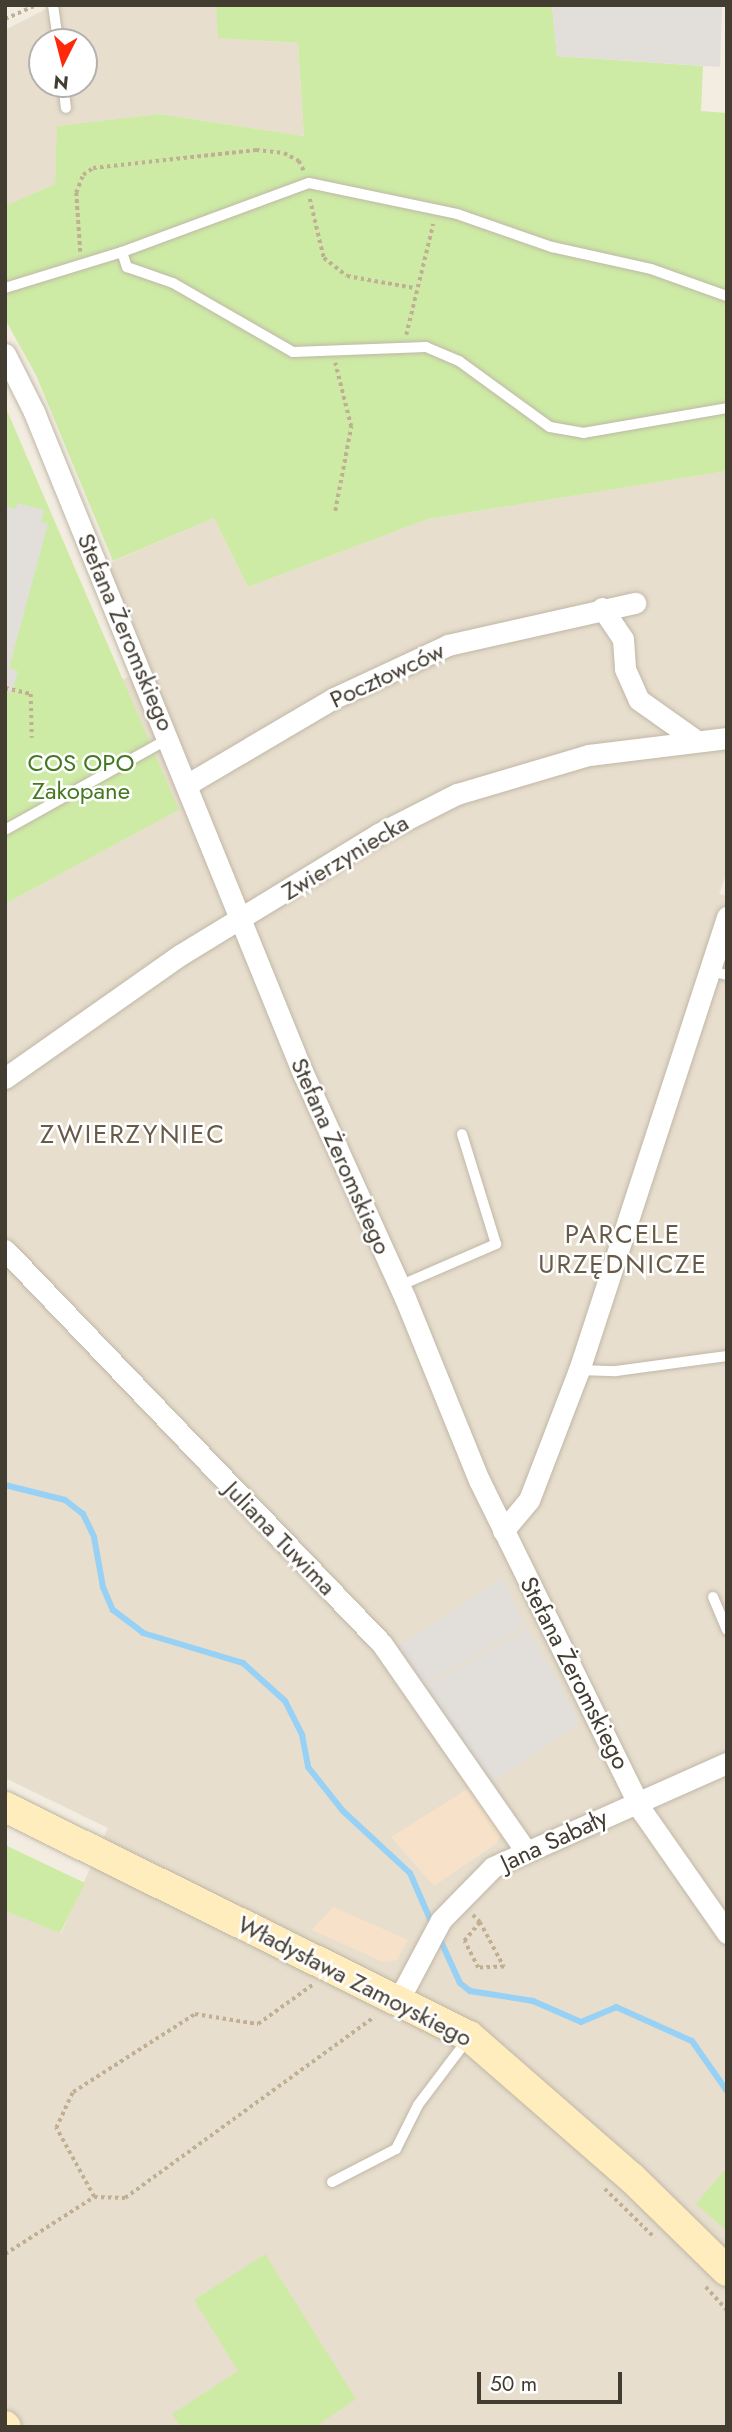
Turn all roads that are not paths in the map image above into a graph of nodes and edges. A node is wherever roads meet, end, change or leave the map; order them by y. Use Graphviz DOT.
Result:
graph roads {
  1 [pos="53,5"];
  2 [pos="56,28"];
  3 [pos="65,98"];
  4 [pos="66,108"];
  5 [pos="122,252"];
  6 [pos="5,288"];
  7 [pos="727,296"];
  8 [pos="5,354"];
  9 [pos="727,408"];
  10 [pos="635,603"];
  11 [pos="602,608"];
  12 [pos="170,738"];
  13 [pos="727,738"];
  14 [pos="697,741"];
  15 [pos="188,784"];
  16 [pos="5,830"];
  17 [pos="727,917"];
  18 [pos="241,919"];
  19 [pos="717,972"];
  20 [pos="5,1078"];
  21 [pos="462,1134"];
  22 [pos="5,1250"];
  23 [pos="399,1286"];
  24 [pos="727,1356"];
  25 [pos="579,1370"];
  26 [pos="503,1531"];
  27 [pos="713,1597"];
  28 [pos="727,1630"];
  29 [pos="727,1763"];
  30 [pos="638,1801"];
  31 [pos="5,1807"];
  32 [pos="525,1850"];
  33 [pos="727,1933"];
  34 [pos="399,1999"];
  35 [pos="469,2036"];
  36 [pos="332,2182"];
  37 [pos="717,2280"];
  1 -- 2 [label="lane"];
  3 -- 4 [label="lane"];
  5 -- 6 [label="lane"];
  5 -- 7 [label="lane"];
  5 -- 9 [label="lane"];
  8 -- 12 [label="street, Stefana Żeromskiego"];
  10 -- 11 [label="street, Pocztowców"];
  11 -- 14 [label="street"];
  11 -- 15 [label="street, Pocztowców"];
  12 -- 15 [label="street, Stefana Żeromskiego"];
  12 -- 16 [label="lane"];
  13 -- 14 [label="street, Zwierzyniecka"];
  14 -- 18 [label="street, Zwierzyniecka"];
  15 -- 18 [label="street, Stefana Żeromskiego"];
  17 -- 19 [label="street"];
  18 -- 20 [label="street, Zwierzyniecka"];
  18 -- 23 [label="street, Stefana Żeromskiego"];
  19 -- 25 [label="street"];
  21 -- 23 [label="lane"];
  22 -- 32 [label="street, Juliana Tuwima"];
  23 -- 26 [label="street, Stefana Żeromskiego"];
  24 -- 25 [label="lane"];
  25 -- 26 [label="street"];
  26 -- 30 [label="street, Stefana Żeromskiego"];
  27 -- 28 [label="lane"];
  29 -- 30 [label="street, Jana Sabały"];
  30 -- 32 [label="street, Jana Sabały"];
  30 -- 33 [label="street, Stefana Żeromskiego"];
  31 -- 34 [label="street, Władysława Zamoyskiego"];
  32 -- 34 [label="street, Jana Sabały"];
  34 -- 35 [label="street, Władysława Zamoyskiego"];
  35 -- 36 [label="lane"];
  35 -- 37 [label="street, Władysława Zamoyskiego"];
}
